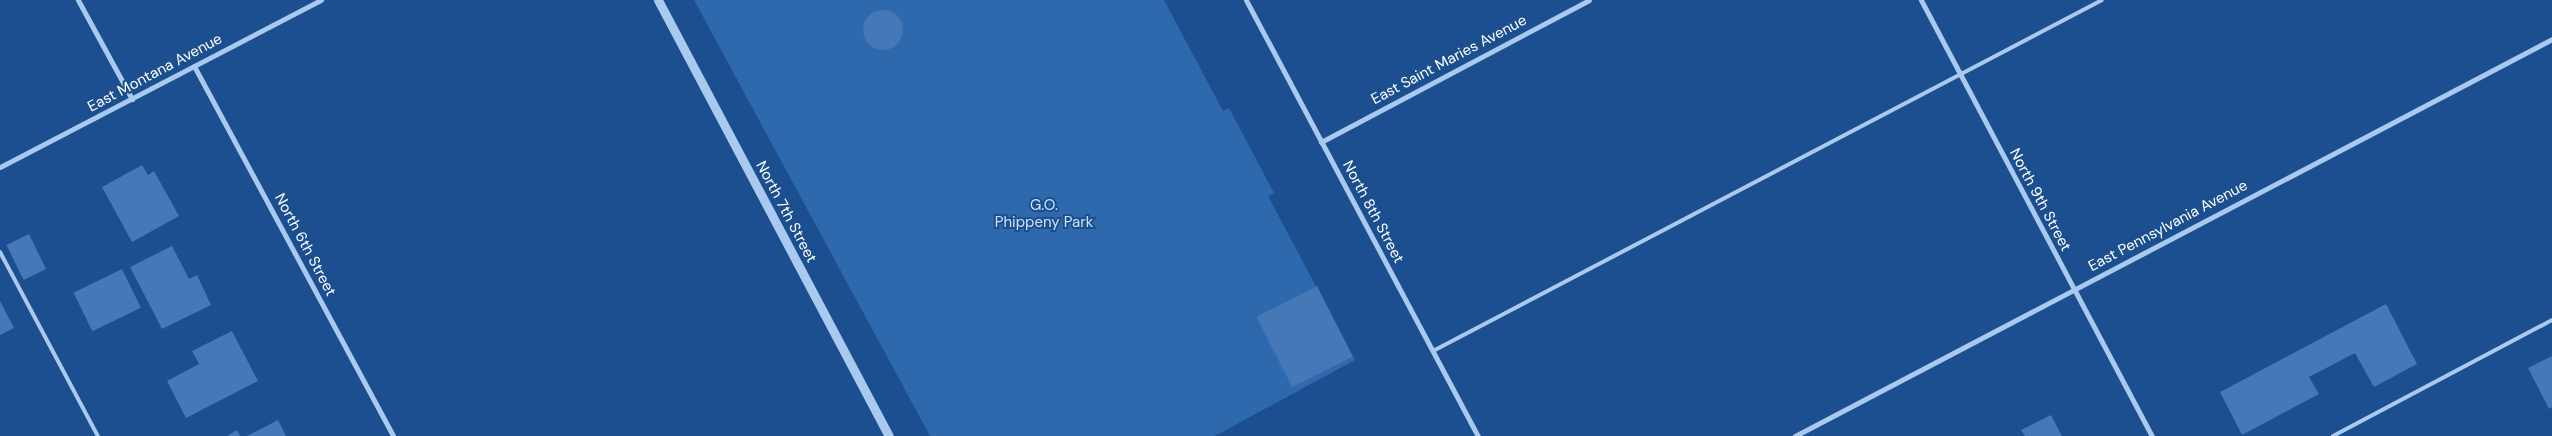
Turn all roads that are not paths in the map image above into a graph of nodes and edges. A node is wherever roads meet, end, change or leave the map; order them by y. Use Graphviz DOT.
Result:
graph roads {
  1 [pos="78,0"];
  2 [pos="321,0"];
  3 [pos="658,0"];
  4 [pos="1246,0"];
  5 [pos="1589,0"];
  6 [pos="1922,0"];
  7 [pos="2102,0"];
  8 [pos="2552,39"];
  9 [pos="194,66"];
  10 [pos="1960,75"];
  11 [pos="132,99"];
  12 [pos="1321,142"];
  13 [pos="0,167"];
  14 [pos="0,252"];
  15 [pos="2073,290"];
  16 [pos="2552,320"];
  17 [pos="1433,351"];
  18 [pos="98,436"];
  19 [pos="393,436"];
  20 [pos="889,436"];
  21 [pos="1478,436"];
  22 [pos="1795,436"];
  23 [pos="2152,436"];
  24 [pos="2333,436"];
  1 -- 11 [label="street"];
  2 -- 9 [label="street, East Montana Avenue"];
  3 -- 20 [label="street, North 7th Street"];
  4 -- 12 [label="street, North 8th Street"];
  5 -- 12 [label="street, East Saint Maries Avenue"];
  6 -- 10 [label="street, North 9th Street"];
  7 -- 10 [label="lane"];
  8 -- 15 [label="street, East Pennsylvania Avenue"];
  9 -- 11 [label="street, East Montana Avenue"];
  9 -- 19 [label="street, North 6th Street"];
  10 -- 15 [label="street, North 9th Street"];
  10 -- 17 [label="lane"];
  11 -- 13 [label="street, East Montana Avenue"];
  12 -- 17 [label="street, North 8th Street"];
  14 -- 18 [label="lane"];
  15 -- 22 [label="street, East Pennsylvania Avenue"];
  15 -- 23 [label="street, North 9th Street"];
  16 -- 24 [label="lane"];
  17 -- 21 [label="street, North 8th Street"];
}
